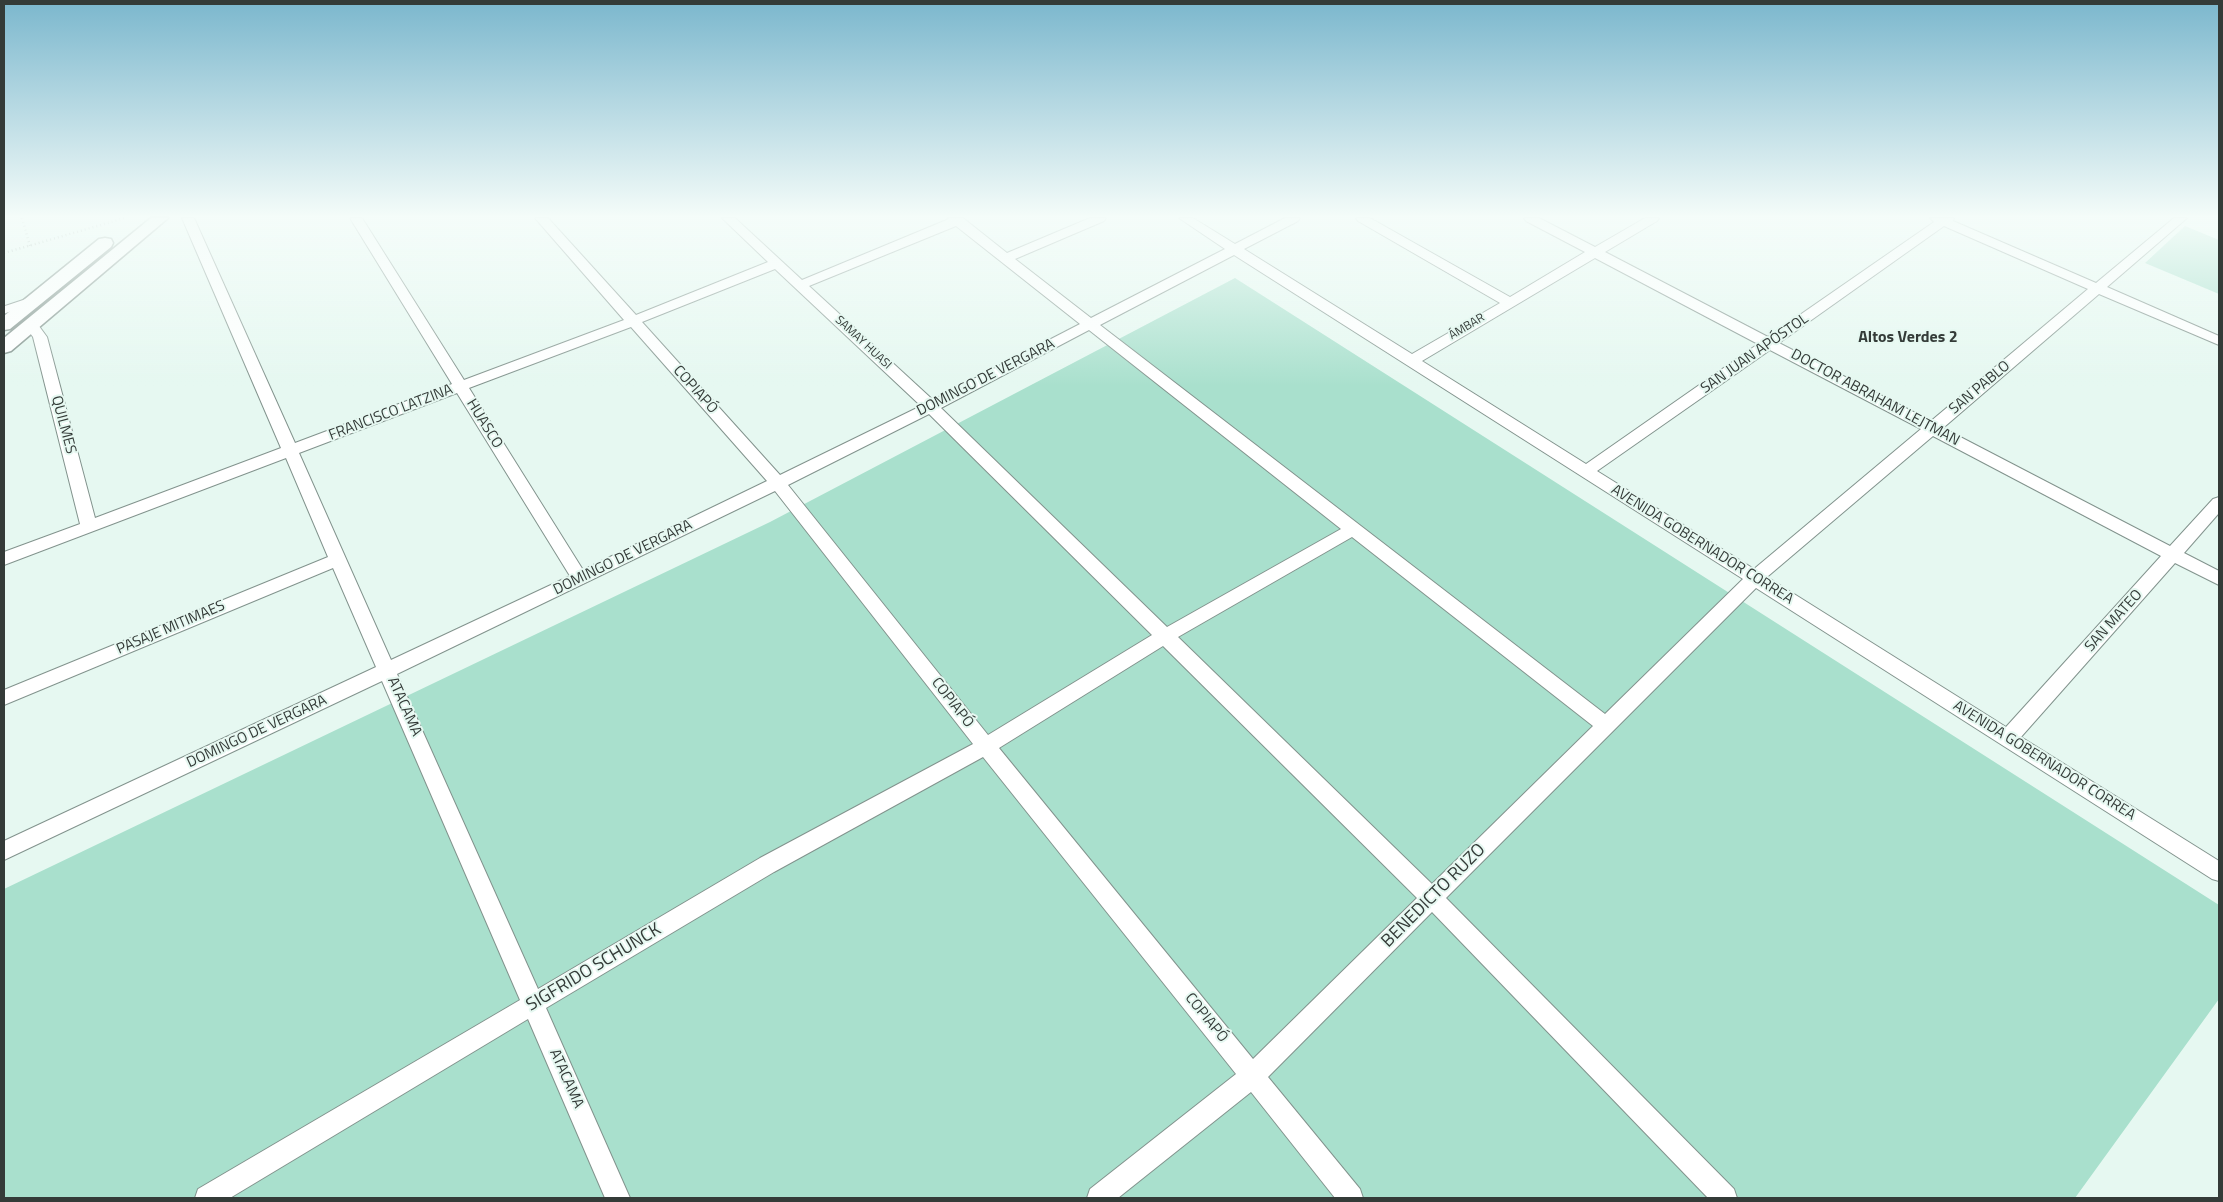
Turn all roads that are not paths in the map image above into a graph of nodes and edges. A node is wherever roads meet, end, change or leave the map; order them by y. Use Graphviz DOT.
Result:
graph roads {
  1 [pos="67,274"];
  2 [pos="92,274"];
  3 [pos="213,274"];
  4 [pos="391,274"];
  5 [pos="591,274"];
  6 [pos="752,274"];
  7 [pos="788,274"];
  8 [pos="829,274"];
  9 [pos="1027,274"];
  10 [pos="1186,274"];
  11 [pos="1274,274"];
  12 [pos="1460,274"];
  13 [pos="1557,274"];
  14 [pos="1637,274"];
  15 [pos="1866,274"];
  16 [pos="2067,274"];
  17 [pos="2114,274"];
  18 [pos="801,286"];
  19 [pos="2098,288"];
  20 [pos="35,300"];
  21 [pos="1509,302"];
  22 [pos="4,310"];
  23 [pos="633,321"];
  24 [pos="1091,324"];
  25 [pos="4,325"];
  26 [pos="31,325"];
  27 [pos="2219,341"];
  28 [pos="1770,344"];
  29 [pos="4,347"];
  30 [pos="1411,361"];
  31 [pos="460,386"];
  32 [pos="932,407"];
  33 [pos="1932,428"];
  34 [pos="291,451"];
  35 [pos="1586,471"];
  36 [pos="778,483"];
  37 [pos="2219,503"];
  38 [pos="89,527"];
  39 [pos="1354,529"];
  40 [pos="2173,555"];
  41 [pos="4,559"];
  42 [pos="339,559"];
  43 [pos="1756,578"];
  44 [pos="2219,579"];
  45 [pos="580,580"];
  46 [pos="1165,636"];
  47 [pos="388,670"];
  48 [pos="4,698"];
  49 [pos="1606,726"];
  50 [pos="2008,738"];
  51 [pos="986,746"];
  52 [pos="4,851"];
  53 [pos="2219,872"];
  54 [pos="1432,898"];
  55 [pos="533,1004"];
  56 [pos="1252,1076"];
  57 [pos="207,1198"];
  58 [pos="618,1198"];
  59 [pos="1099,1198"];
  60 [pos="1351,1198"];
  61 [pos="1725,1198"];
  1 -- 20 [label="street"];
  2 -- 26 [label="street"];
  3 -- 34 [label="street, ATACAMA"];
  4 -- 31 [label="street, HUASCO"];
  5 -- 23 [label="street, COPIAPÓ"];
  6 -- 23 [label="street, FRANCISCO LATZINA"];
  7 -- 18 [label="street, SAMAY HUASI"];
  8 -- 18 [label="street"];
  9 -- 24 [label="street"];
  10 -- 24 [label="street, DOMINGO DE VERGARA"];
  11 -- 30 [label="street, AVENIDA GOBERNADOR CORREA"];
  12 -- 21 [label="street"];
  13 -- 21 [label="street, ÁMBAR"];
  14 -- 28 [label="street, DOCTOR ABRAHAM LEJTMAN"];
  15 -- 28 [label="street, SAN JUAN APÓSTOL"];
  16 -- 19 [label="street"];
  17 -- 19 [label="street, SAN PABLO"];
  18 -- 32 [label="street, SAMAY HUASI"];
  19 -- 27 [label="street"];
  19 -- 33 [label="street, SAN PABLO"];
  20 -- 22 [label="lane"];
  20 -- 25 [label="street"];
  21 -- 30 [label="street, ÁMBAR"];
  23 -- 31 [label="street, FRANCISCO LATZINA"];
  23 -- 36 [label="street, COPIAPÓ"];
  24 -- 32 [label="street, DOMINGO DE VERGARA"];
  24 -- 39 [label="street"];
  26 -- 29 [label="street"];
  26 -- 38 [label="street, QUILMES"];
  28 -- 33 [label="street, DOCTOR ABRAHAM LEJTMAN"];
  28 -- 35 [label="street, SAN JUAN APÓSTOL"];
  30 -- 35 [label="street, AVENIDA GOBERNADOR CORREA"];
  31 -- 34 [label="street, FRANCISCO LATZINA"];
  31 -- 45 [label="street, HUASCO"];
  32 -- 36 [label="street, DOMINGO DE VERGARA"];
  32 -- 46 [label="street, SAMAY HUASI"];
  33 -- 40 [label="street, DOCTOR ABRAHAM LEJTMAN"];
  33 -- 43 [label="street, SAN PABLO"];
  34 -- 38 [label="street, FRANCISCO LATZINA"];
  34 -- 42 [label="street, ATACAMA"];
  35 -- 43 [label="street, AVENIDA GOBERNADOR CORREA"];
  36 -- 45 [label="street, DOMINGO DE VERGARA"];
  36 -- 51 [label="street, COPIAPÓ"];
  37 -- 40 [label="street, SAN MATEO"];
  38 -- 41 [label="street, FRANCISCO LATZINA"];
  39 -- 46 [label="street, SIGFRIDO SCHUNCK"];
  39 -- 49 [label="street"];
  40 -- 44 [label="street, DOCTOR ABRAHAM LEJTMAN"];
  40 -- 50 [label="street, SAN MATEO"];
  42 -- 47 [label="street, ATACAMA"];
  42 -- 48 [label="street, PASAJE MITIMAES"];
  43 -- 49 [label="street, BENEDICTO RUZO"];
  43 -- 50 [label="street, AVENIDA GOBERNADOR CORREA"];
  45 -- 47 [label="street, DOMINGO DE VERGARA"];
  46 -- 51 [label="street, SIGFRIDO SCHUNCK"];
  46 -- 54 [label="street, SAMAY HUASI"];
  47 -- 52 [label="street, DOMINGO DE VERGARA"];
  47 -- 55 [label="street, ATACAMA"];
  49 -- 54 [label="street, BENEDICTO RUZO"];
  50 -- 53 [label="street, AVENIDA GOBERNADOR CORREA"];
  51 -- 55 [label="street, SIGFRIDO SCHUNCK"];
  51 -- 56 [label="street, COPIAPÓ"];
  54 -- 56 [label="street, BENEDICTO RUZO"];
  54 -- 61 [label="street, SAMAY HUASI"];
  55 -- 57 [label="street, SIGFRIDO SCHUNCK"];
  55 -- 58 [label="street, ATACAMA"];
  56 -- 59 [label="street, BENEDICTO RUZO"];
  56 -- 60 [label="street, COPIAPÓ"];
}
